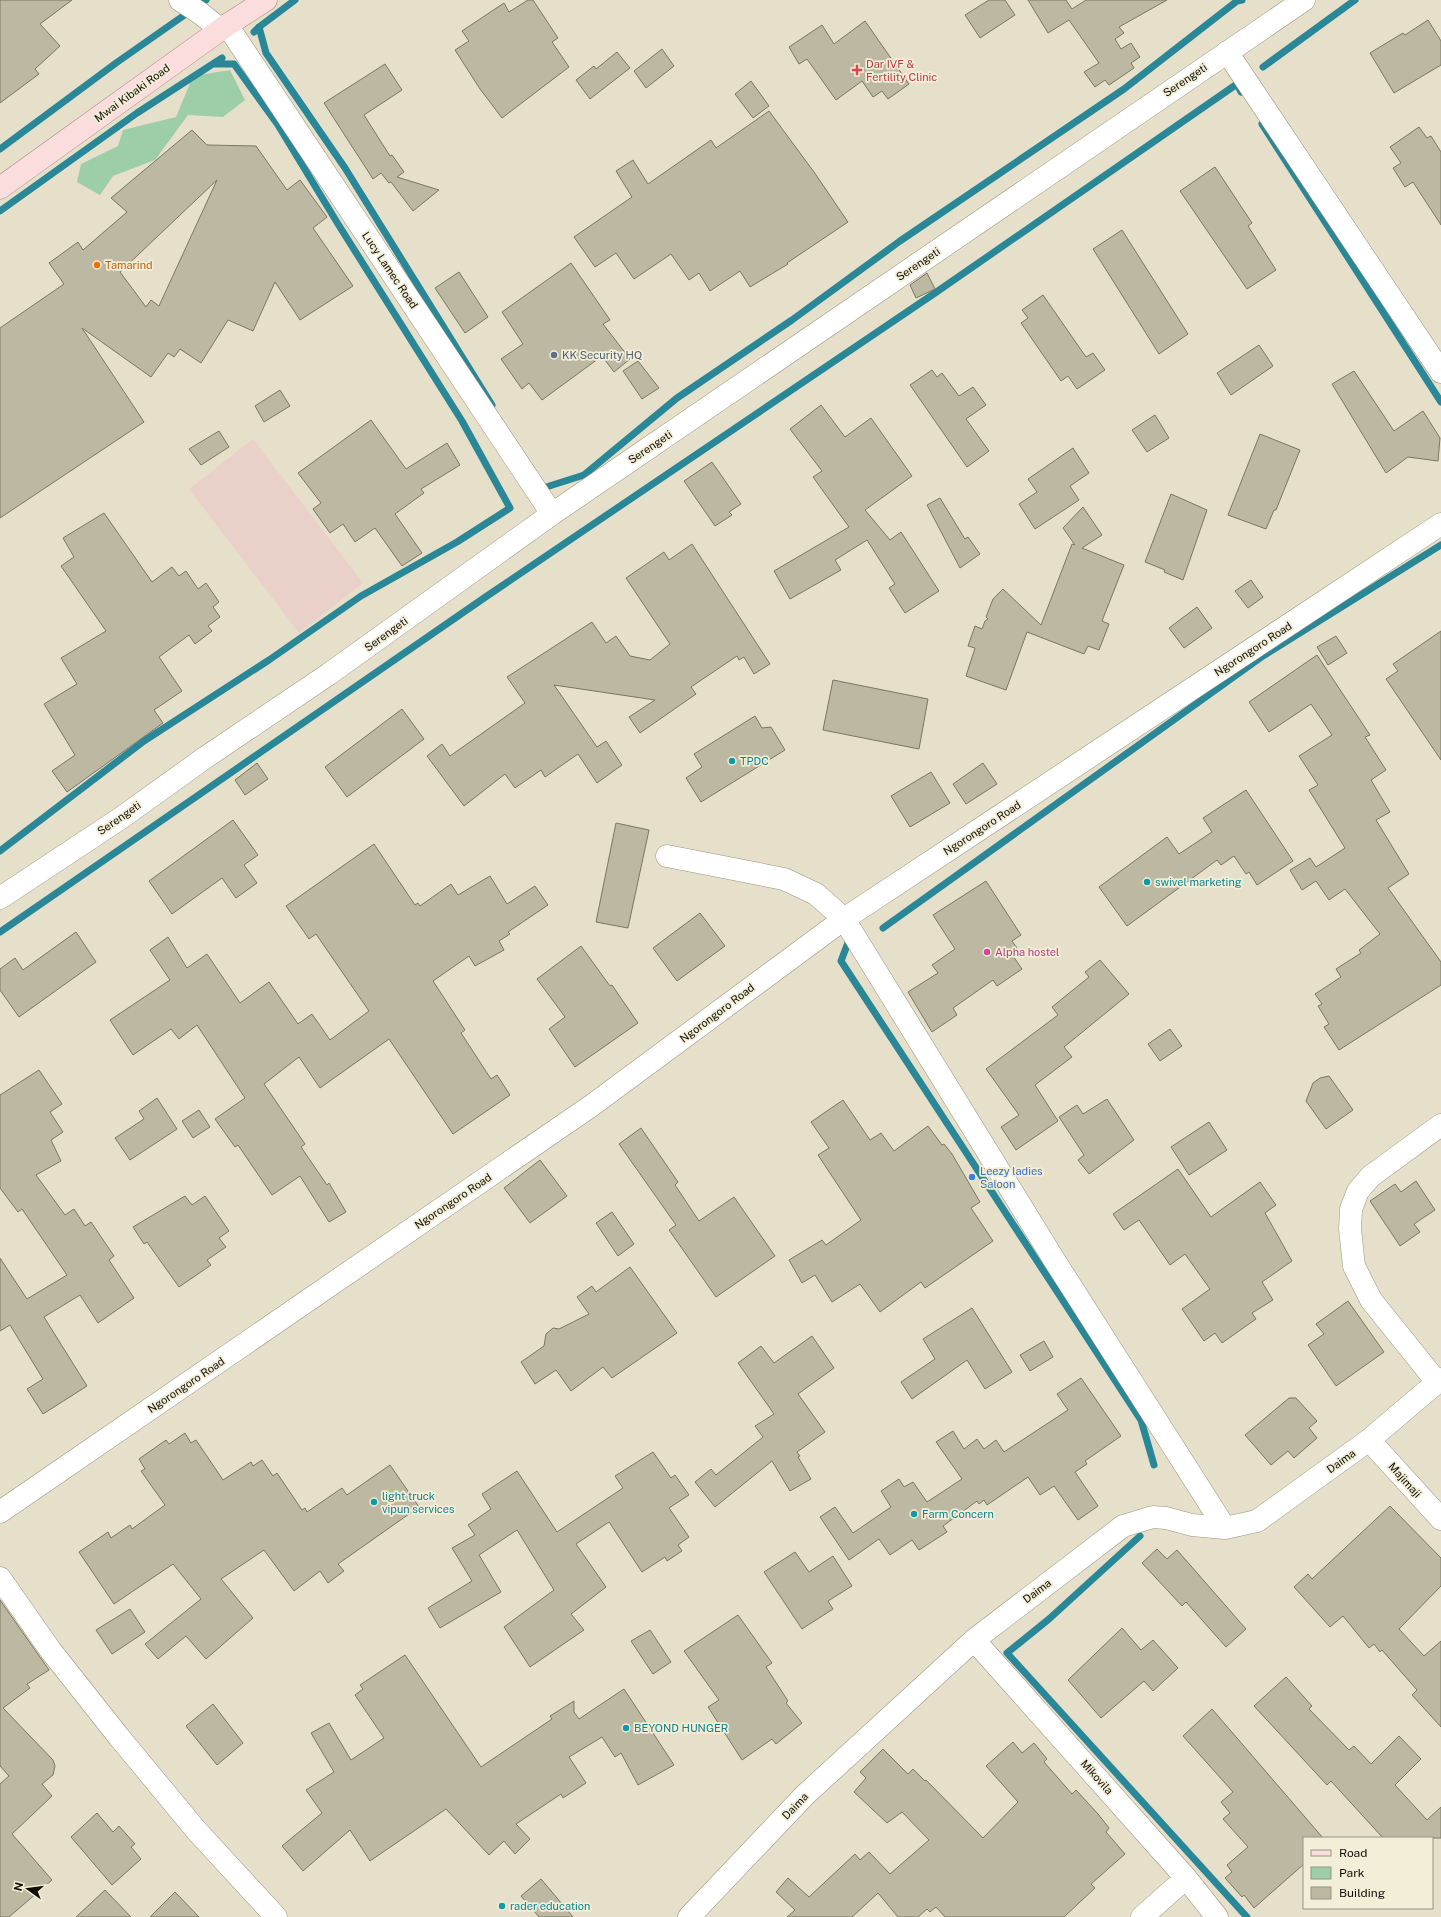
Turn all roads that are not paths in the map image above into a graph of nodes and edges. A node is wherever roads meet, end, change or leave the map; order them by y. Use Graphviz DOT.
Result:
graph roads {
  1 [pos="180,0"];
  2 [pos="266,0"];
  3 [pos="1304,0"];
  4 [pos="224,27"];
  5 [pos="1227,52"];
  6 [pos="0,188"];
  7 [pos="1441,372"];
  8 [pos="552,514"];
  9 [pos="1441,524"];
  10 [pos="667,856"];
  11 [pos="0,898"];
  12 [pos="844,919"];
  13 [pos="1441,1125"];
  14 [pos="1439,1381"];
  15 [pos="1369,1440"];
  16 [pos="0,1512"];
  17 [pos="1441,1519"];
  18 [pos="1225,1528"];
  19 [pos="0,1578"];
  20 [pos="974,1640"];
  21 [pos="1186,1878"];
  22 [pos="276,1917"];
  23 [pos="689,1917"];
  24 [pos="1142,1917"];
  25 [pos="1217,1917"];
  1 -- 4 [label="street, Lucy Lamec Road"];
  2 -- 4 [label="main road, Mwai Kibaki Road"];
  3 -- 5 [label="street, Serengeti"];
  4 -- 6 [label="main road, Mwai Kibaki Road"];
  4 -- 8 [label="street, Lucy Lamec Road"];
  5 -- 7 [label="street"];
  5 -- 8 [label="street, Serengeti"];
  8 -- 11 [label="street, Serengeti"];
  9 -- 12 [label="street, Ngorongoro Road"];
  10 -- 12 [label="street"];
  12 -- 16 [label="street, Ngorongoro Road"];
  12 -- 18 [label="street"];
  13 -- 14 [label="street"];
  14 -- 15 [label="street, Daima"];
  15 -- 17 [label="street, Majimaji"];
  15 -- 18 [label="street, Daima"];
  18 -- 20 [label="street, Daima"];
  19 -- 22 [label="street"];
  20 -- 21 [label="street, Mikovila"];
  20 -- 23 [label="street, Daima"];
  21 -- 24 [label="street"];
  21 -- 25 [label="street, Mikovila"];
}
